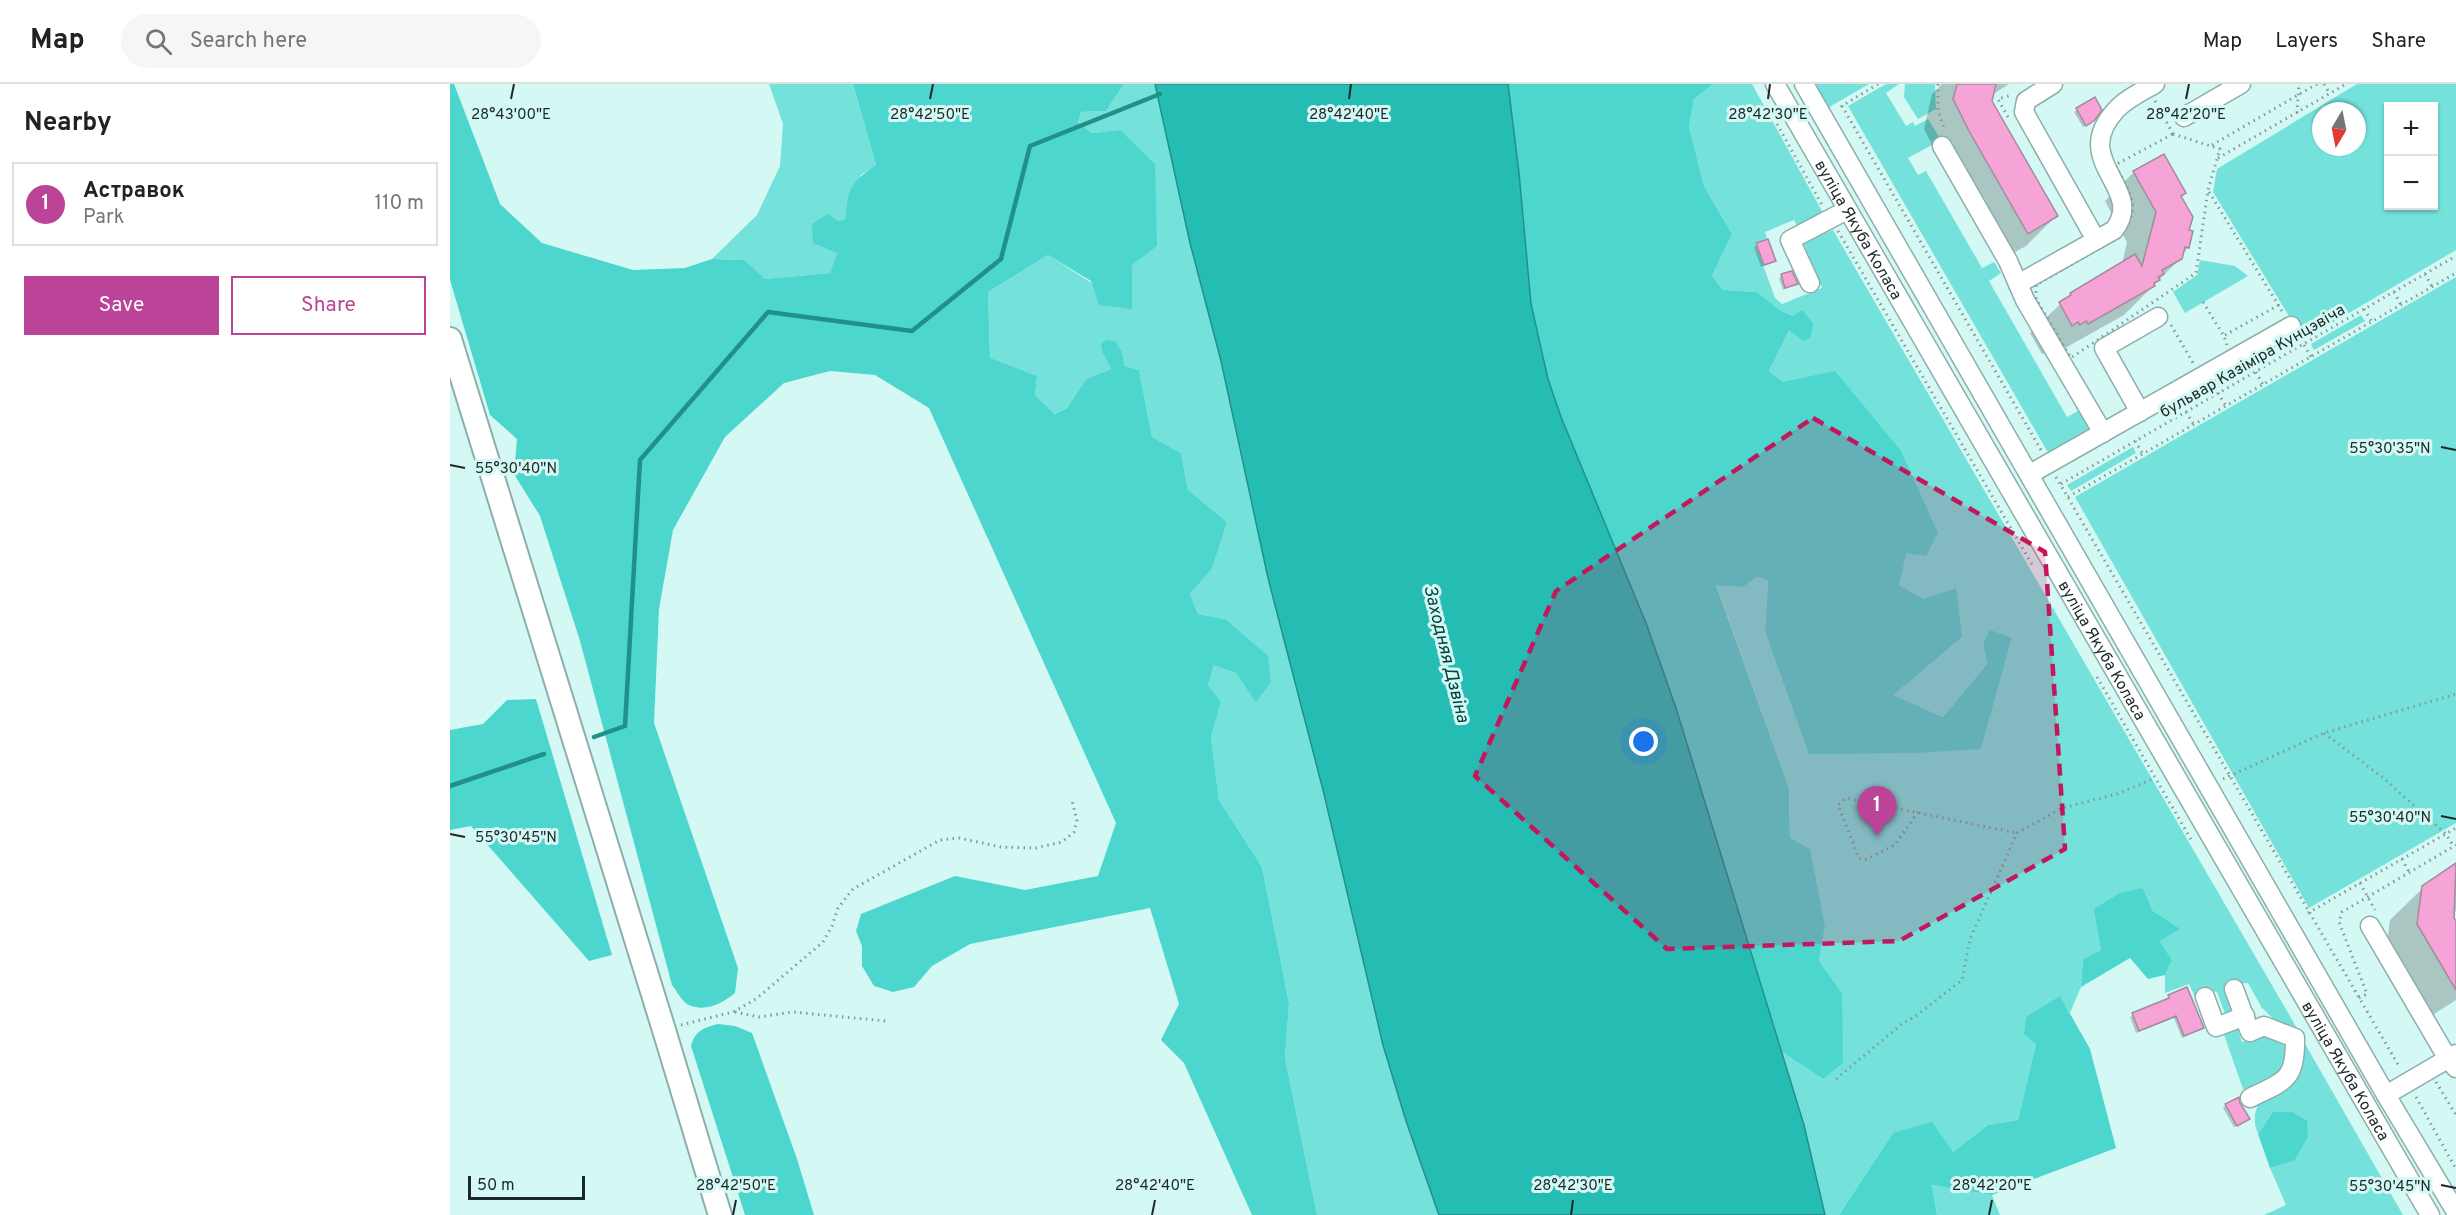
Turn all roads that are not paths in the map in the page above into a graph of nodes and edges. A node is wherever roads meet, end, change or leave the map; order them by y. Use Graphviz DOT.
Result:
graph roads {
  1 [pos="1775,84"];
  2 [pos="1804,84"];
  3 [pos="2053,84"];
  4 [pos="2241,84"];
  5 [pos="2151,86"];
  6 [pos="2184,117"];
  7 [pos="1942,146"];
  8 [pos="1847,210"];
  9 [pos="2096,240"];
  10 [pos="1810,284"];
  11 [pos="2018,284"];
  12 [pos="1938,318"];
  13 [pos="2164,320"];
  14 [pos="2291,326"];
  15 [pos="1916,330"];
  16 [pos="450,339"];
  17 [pos="2140,412"];
  18 [pos="2103,433"];
  19 [pos="2030,474"];
  20 [pos="2136,662"];
  21 [pos="2115,673"];
  22 [pos="2370,926"];
  23 [pos="2324,985"];
  24 [pos="2234,989"];
  25 [pos="2205,997"];
  26 [pos="2304,997"];
  27 [pos="2245,1016"];
  28 [pos="2319,1024"];
  29 [pos="2295,1038"];
  30 [pos="2453,1060"];
  31 [pos="2386,1095"];
  32 [pos="2250,1098"];
  33 [pos="2456,1212"];
  34 [pos="720,1215"];
  35 [pos="2430,1215"];
  1 -- 8 [label="street, вуліца Якуба Коласа"];
  2 -- 12 [label="street, вуліца Якуба Коласа"];
  3 -- 9 [label="street"];
  4 -- 6 [label="street"];
  5 -- 9 [label="street"];
  7 -- 11 [label="street"];
  8 -- 10 [label="street"];
  8 -- 15 [label="street, вуліца Якуба Коласа"];
  9 -- 11 [label="street"];
  11 -- 18 [label="street"];
  12 -- 15 [label="street"];
  12 -- 19 [label="street, вуліца Якуба Коласа"];
  13 -- 17 [label="street"];
  14 -- 17 [label="street"];
  15 -- 21 [label="street, вуліца Якуба Коласа"];
  16 -- 34 [label="main road"];
  17 -- 18 [label="street"];
  18 -- 19 [label="street"];
  19 -- 20 [label="street, вуліца Якуба Коласа"];
  20 -- 21 [label="street"];
  20 -- 23 [label="street, вуліца Якуба Коласа"];
  21 -- 26 [label="street, вуліца Якуба Коласа"];
  22 -- 30 [label="street"];
  23 -- 26 [label="street"];
  23 -- 31 [label="street, вуліца Якуба Коласа"];
  24 -- 27 [label="street"];
  25 -- 27 [label="street"];
  26 -- 28 [label="street, вуліца Якуба Коласа"];
  27 -- 29 [label="street"];
  28 -- 29 [label="street"];
  28 -- 35 [label="street, вуліца Якуба Коласа"];
  29 -- 32 [label="street"];
  30 -- 31 [label="street"];
  31 -- 33 [label="street, вуліца Якуба Коласа"];
}
